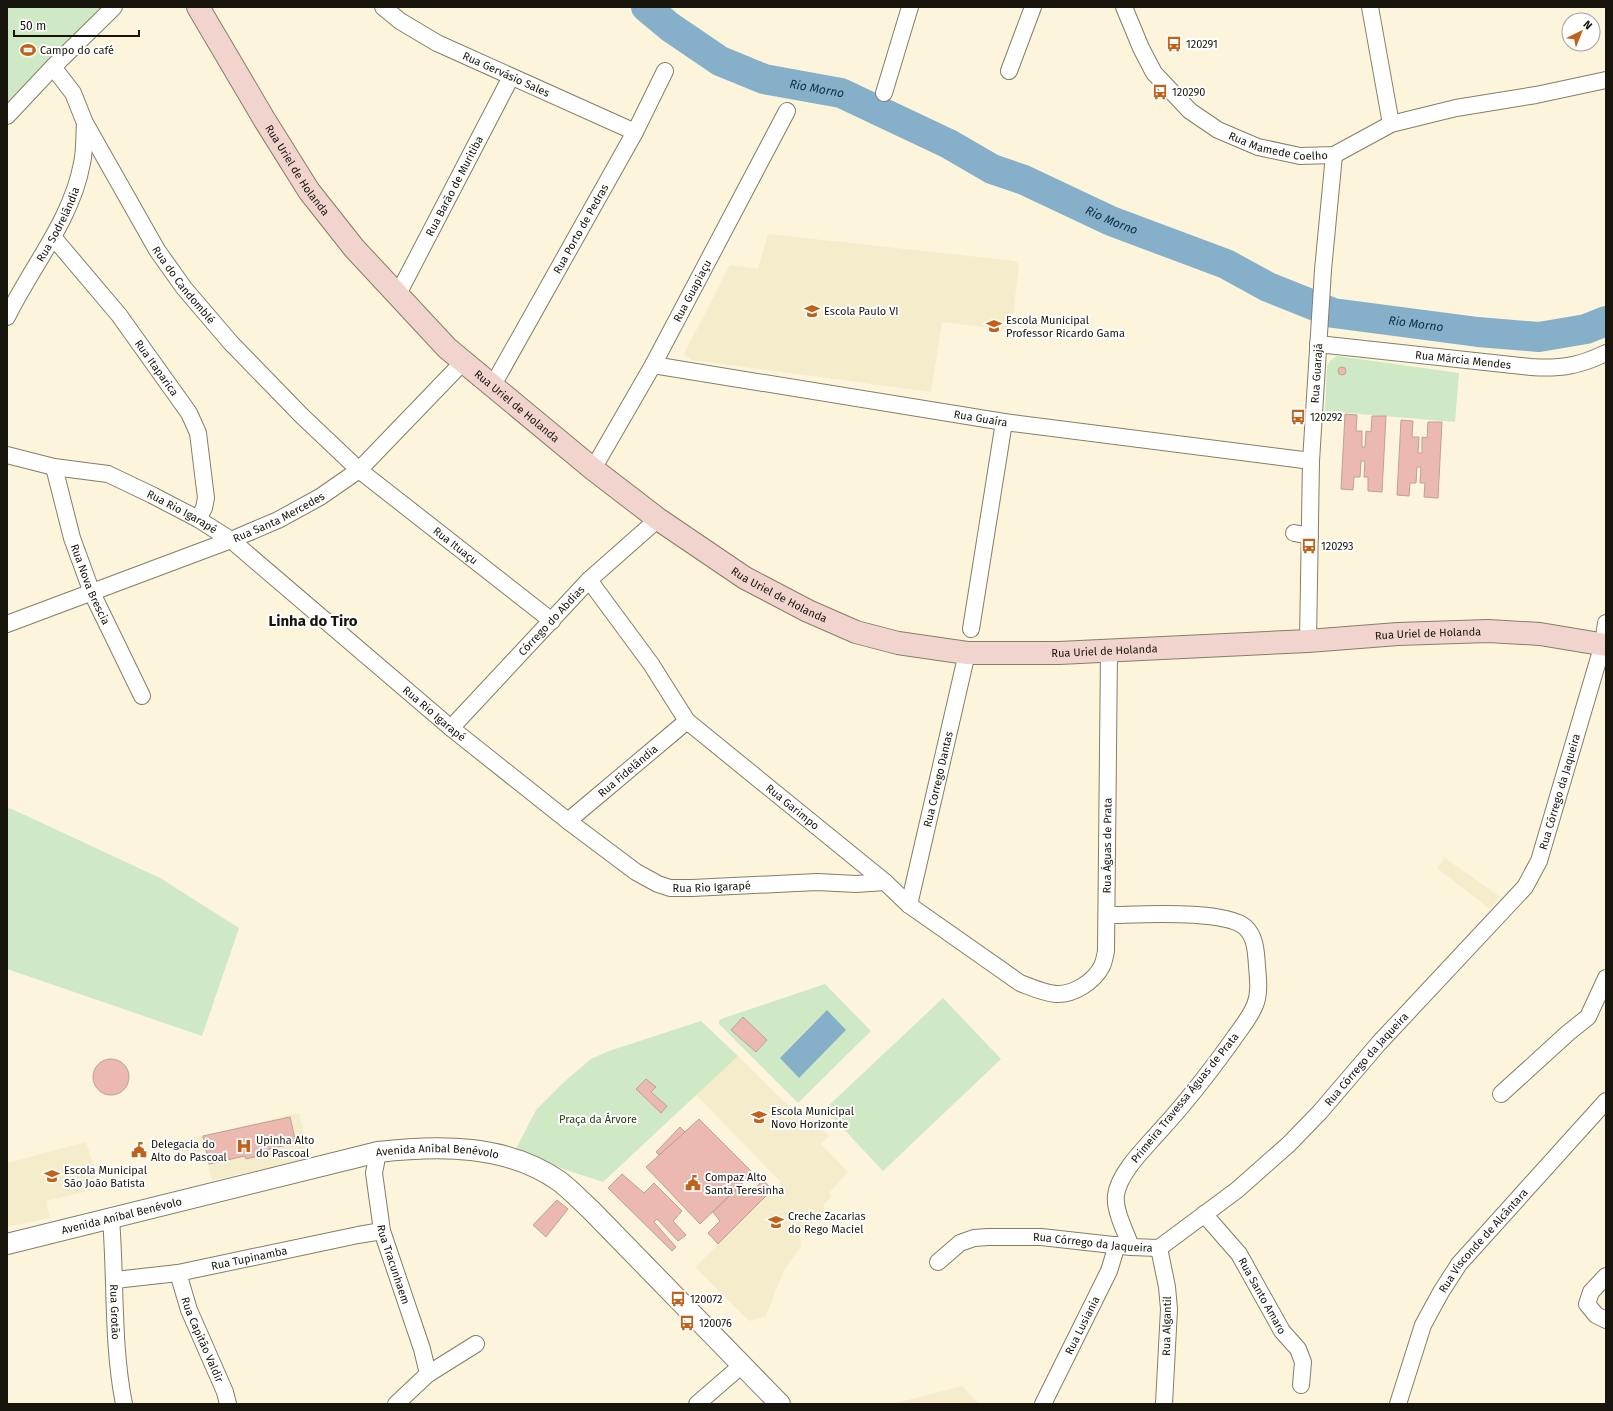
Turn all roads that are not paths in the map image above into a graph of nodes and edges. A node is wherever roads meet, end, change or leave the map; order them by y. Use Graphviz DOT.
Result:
graph roads {
  1 [pos="114,7"];
  2 [pos="383,7"];
  3 [pos="910,7"];
  4 [pos="1033,7"];
  5 [pos="1124,7"];
  6 [pos="1370,7"];
  7 [pos="202,9"];
  8 [pos="53,67"];
  9 [pos="665,71"];
  10 [pos="1009,71"];
  11 [pos="511,77"];
  12 [pos="1606,80"];
  13 [pos="884,93"];
  14 [pos="787,111"];
  15 [pos="7,116"];
  16 [pos="85,123"];
  17 [pos="1391,124"];
  18 [pos="635,132"];
  19 [pos="1334,154"];
  20 [pos="53,237"];
  21 [pos="397,296"];
  22 [pos="7,317"];
  23 [pos="1318,344"];
  24 [pos="1606,353"];
  25 [pos="463,362"];
  26 [pos="653,365"];
  27 [pos="493,386"];
  28 [pos="1004,422"];
  29 [pos="7,455"];
  30 [pos="1311,461"];
  31 [pos="54,467"];
  32 [pos="593,469"];
  33 [pos="359,470"];
  34 [pos="198,519"];
  35 [pos="658,519"];
  36 [pos="1294,533"];
  37 [pos="1310,536"];
  38 [pos="232,540"];
  39 [pos="589,580"];
  40 [pos="92,593"];
  41 [pos="552,621"];
  42 [pos="1606,623"];
  43 [pos="7,624"];
  44 [pos="971,630"];
  45 [pos="1308,641"];
  46 [pos="1605,645"];
  47 [pos="1109,651"];
  48 [pos="967,653"];
  49 [pos="142,696"];
  50 [pos="687,721"];
  51 [pos="451,728"];
  52 [pos="568,821"];
  53 [pos="885,882"];
  54 [pos="908,905"];
  55 [pos="1107,915"];
  56 [pos="1606,978"];
  57 [pos="1039,990"];
  58 [pos="1501,1094"];
  59 [pos="1606,1101"];
  60 [pos="378,1152"];
  61 [pos="1204,1214"];
  62 [pos="111,1219"];
  63 [pos="382,1231"];
  64 [pos="7,1244"];
  65 [pos="1124,1246"];
  66 [pos="1159,1248"];
  67 [pos="938,1262"];
  68 [pos="178,1273"];
  69 [pos="1606,1276"];
  70 [pos="115,1280"];
  71 [pos="1606,1320"];
  72 [pos="476,1344"];
  73 [pos="742,1365"];
  74 [pos="428,1374"];
  75 [pos="1301,1385"];
  76 [pos="124,1404"];
  77 [pos="228,1404"];
  78 [pos="396,1404"];
  79 [pos="696,1404"];
  80 [pos="780,1404"];
  81 [pos="1043,1404"];
  82 [pos="1164,1404"];
  83 [pos="1398,1404"];
  1 -- 8 [label="street"];
  2 -- 11 [label="street, Rua Gervásio Sales"];
  3 -- 13 [label="street"];
  4 -- 10 [label="street"];
  5 -- 19 [label="street, Rua Mamede Coelho"];
  6 -- 17 [label="street"];
  7 -- 21 [label="main road, Rua Uriel de Holanda"];
  8 -- 15 [label="street"];
  8 -- 16 [label="street, Rua do Candomblé"];
  9 -- 18 [label="street, Rua Porto de Pedras"];
  11 -- 18 [label="street, Rua Gervásio Sales"];
  11 -- 21 [label="street, Rua Barão de Muritiba"];
  12 -- 17 [label="street, Rua Mamede Coelho"];
  14 -- 26 [label="street, Rua Guapiaçu"];
  16 -- 20 [label="street, Rua Sodrelândia"];
  16 -- 33 [label="street, Rua do Candomblé"];
  17 -- 19 [label="street, Rua Mamede Coelho"];
  18 -- 27 [label="street, Rua Porto de Pedras"];
  19 -- 23 [label="street, Rua Guarajá"];
  20 -- 22 [label="street, Rua Sodrelândia"];
  20 -- 34 [label="street, Rua Itaparica"];
  21 -- 25 [label="main road, Rua Uriel de Holanda"];
  23 -- 24 [label="street, Rua Márcia Mendes"];
  23 -- 30 [label="street, Rua Guarajá"];
  25 -- 27 [label="main road, Rua Uriel de Holanda"];
  25 -- 33 [label="street, Rua Santa Mercedes"];
  26 -- 28 [label="street, Rua Guaíra"];
  26 -- 32 [label="street, Rua Guapiaçu"];
  27 -- 32 [label="main road, Rua Uriel de Holanda"];
  28 -- 30 [label="street, Rua Guaíra"];
  28 -- 44 [label="street"];
  29 -- 31 [label="street, Rua Rio Igarapé"];
  30 -- 37 [label="street, Rua Guarajá"];
  31 -- 34 [label="street, Rua Rio Igarapé"];
  31 -- 40 [label="street, Rua Nova Brescia"];
  32 -- 35 [label="main road, Rua Uriel de Holanda"];
  33 -- 38 [label="street, Rua Santa Mercedes"];
  33 -- 41 [label="street, Rua Ituaçu"];
  34 -- 38 [label="street, Rua Rio Igarapé"];
  35 -- 39 [label="street, Córrego do Abdias"];
  35 -- 48 [label="main road, Rua Uriel de Holanda"];
  36 -- 37 [label="street"];
  37 -- 45 [label="street, Rua Guarajá"];
  38 -- 40 [label="street, Rua Santa Mercedes"];
  38 -- 51 [label="street, Rua Rio Igarapé"];
  39 -- 41 [label="street, Córrego do Abdias"];
  39 -- 50 [label="street, Rua Garimpo"];
  40 -- 43 [label="street, Rua Santa Mercedes"];
  40 -- 49 [label="street, Rua Nova Brescia"];
  41 -- 51 [label="street, Córrego do Abdias"];
  42 -- 46 [label="street, Rua Córrego da Jaqueira"];
  45 -- 46 [label="main road, Rua Uriel de Holanda"];
  45 -- 47 [label="main road, Rua Uriel de Holanda"];
  46 -- 61 [label="street, Rua Córrego da Jaqueira"];
  47 -- 48 [label="main road, Rua Uriel de Holanda"];
  47 -- 55 [label="street, Rua Águas de Prata"];
  48 -- 54 [label="street, Rua Corrego Dantas"];
  50 -- 52 [label="street, Rua Fidelândia"];
  50 -- 53 [label="street, Rua Garimpo"];
  51 -- 52 [label="street, Rua Rio Igarapé"];
  52 -- 53 [label="street, Rua Rio Igarapé"];
  53 -- 54 [label="street, Rua Garimpo"];
  54 -- 57 [label="street, Rua Garimpo"];
  55 -- 57 [label="street, Rua Águas de Prata"];
  55 -- 65 [label="street, Primeira Travessa Águas de Prata"];
  56 -- 58 [label="street"];
  59 -- 83 [label="street, Rua Visconde de Alcântara"];
  60 -- 62 [label="street, Avenida Aníbal Benévolo"];
  60 -- 63 [label="street, Rua Tracunhaem"];
  60 -- 73 [label="street, Avenida Aníbal Benévolo"];
  61 -- 66 [label="street, Rua Córrego da Jaqueira"];
  61 -- 75 [label="street, Rua Santo Amaro"];
  62 -- 64 [label="street, Avenida Aníbal Benévolo"];
  62 -- 70 [label="street, Rua Grotão"];
  63 -- 68 [label="street, Rua Tupinamba"];
  63 -- 74 [label="street, Rua Tracunhaem"];
  65 -- 66 [label="street, Rua Córrego da Jaqueira"];
  65 -- 67 [label="street, Rua Córrego da Jaqueira"];
  65 -- 81 [label="street, Rua Lusiania"];
  66 -- 82 [label="street, Rua Algantil"];
  68 -- 70 [label="street, Rua Tupinamba"];
  68 -- 77 [label="street, Rua Capitão Valdir"];
  69 -- 71 [label="street"];
  70 -- 76 [label="street, Rua Grotão"];
  72 -- 74 [label="street"];
  73 -- 79 [label="street"];
  73 -- 80 [label="street, Avenida Aníbal Benévolo"];
  74 -- 78 [label="street"];
}
